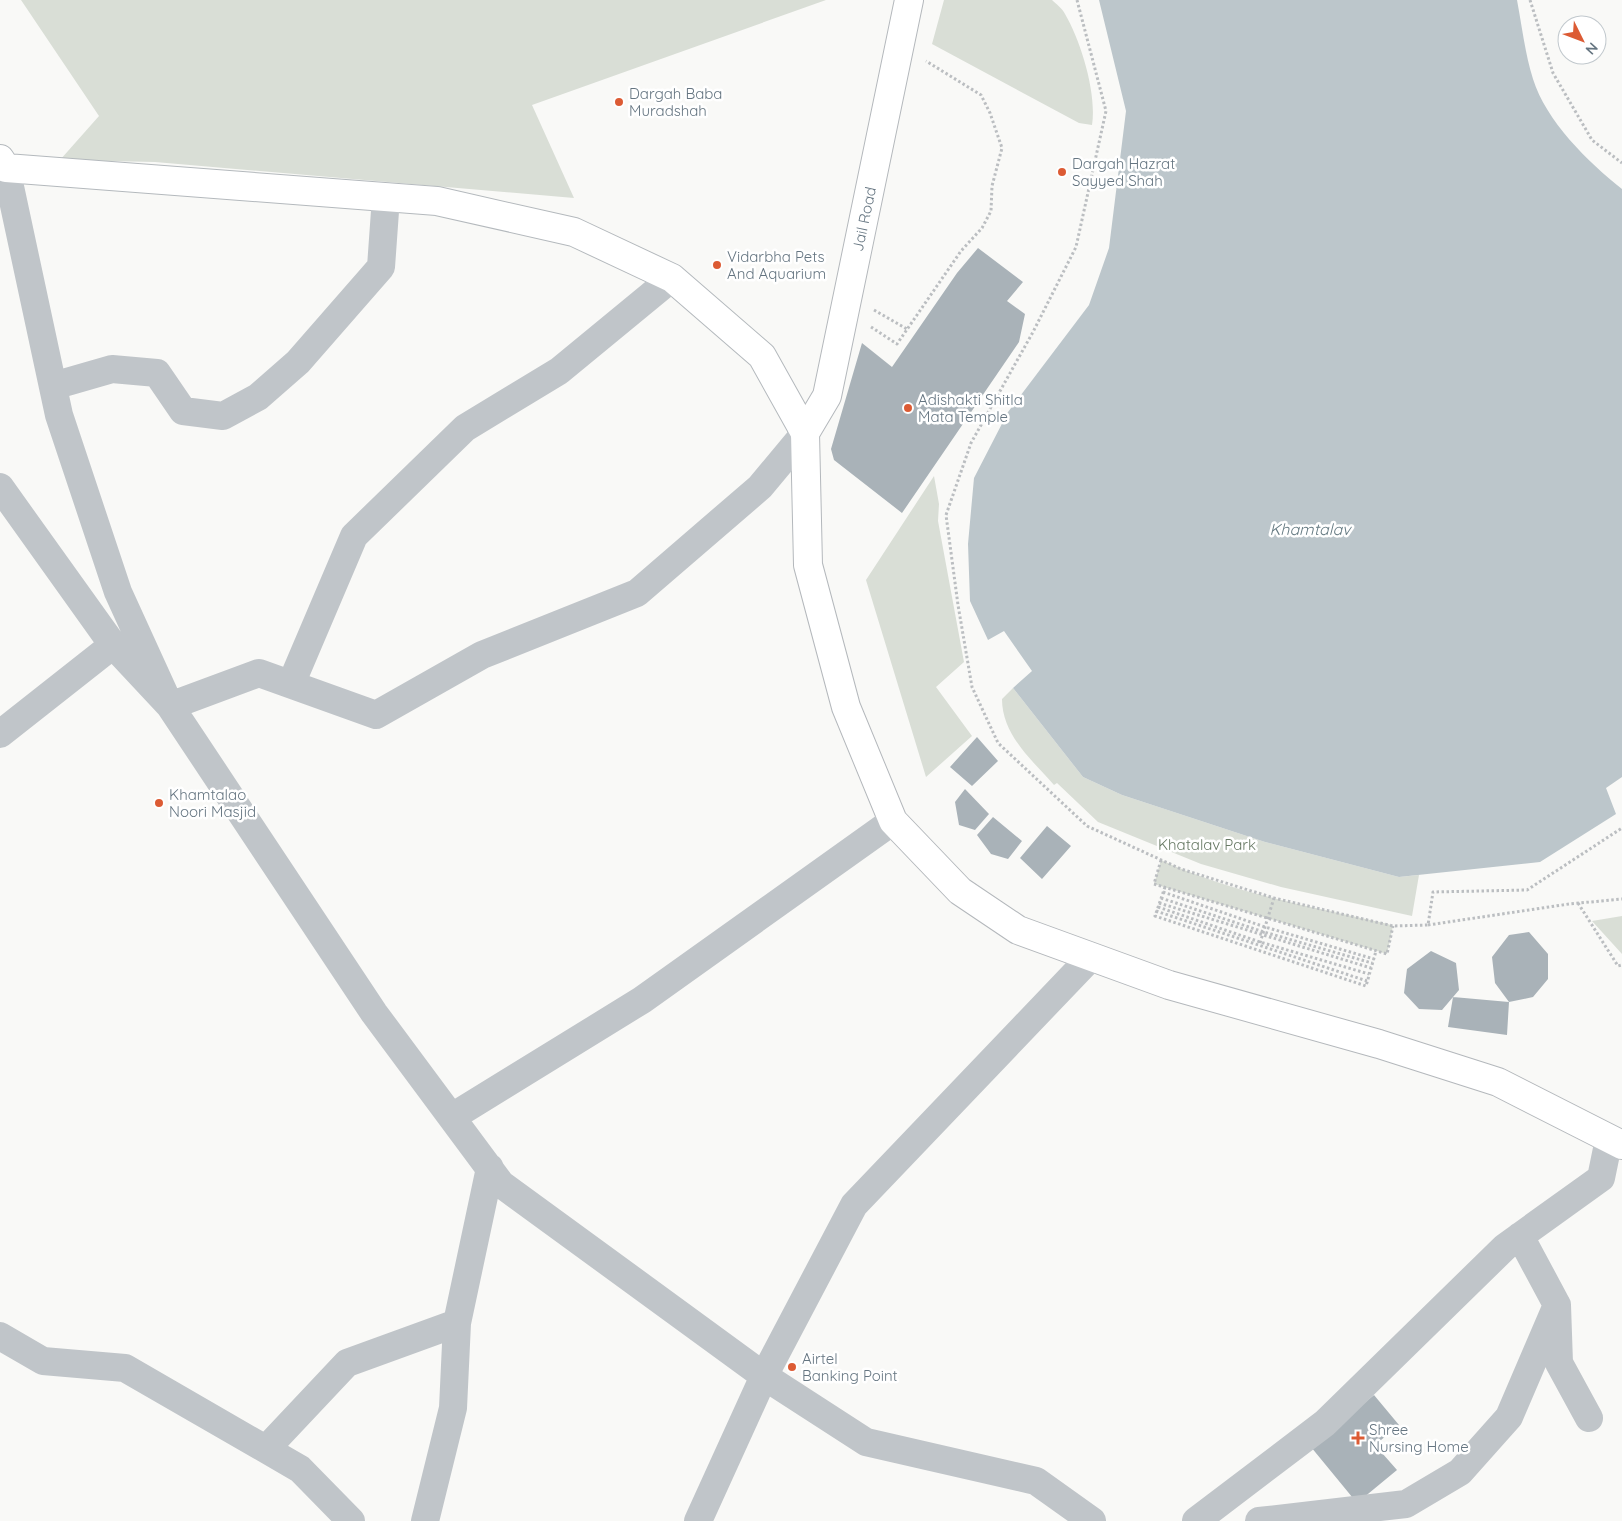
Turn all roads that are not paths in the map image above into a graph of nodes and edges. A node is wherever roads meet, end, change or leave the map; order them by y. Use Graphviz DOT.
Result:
graph roads {
  1 [pos="909,0"];
  2 [pos="3,164"];
  3 [pos="386,198"];
  4 [pos="672,278"];
  5 [pos="53,386"];
  6 [pos="806,433"];
  7 [pos="0,487"];
  8 [pos="113,645"];
  9 [pos="291,684"];
  10 [pos="170,706"];
  11 [pos="0,734"];
  12 [pos="893,821"];
  13 [pos="1091,957"];
  14 [pos="452,1117"];
  15 [pos="1616,1142"];
  16 [pos="490,1168"];
  17 [pos="1520,1236"];
  18 [pos="1557,1305"];
  19 [pos="458,1323"];
  20 [pos="0,1336"];
  21 [pos="764,1376"];
  22 [pos="1589,1418"];
  23 [pos="266,1449"];
  24 [pos="1201,1520"];
  25 [pos="351,1521"];
  26 [pos="424,1521"];
  27 [pos="698,1521"];
  28 [pos="1092,1521"];
  29 [pos="1258,1521"];
  1 -- 6 [label="main road, Jail Road"];
  2 -- 3 [label="main road"];
  2 -- 5 [label="street"];
  3 -- 4 [label="main road"];
  3 -- 5 [label="street"];
  4 -- 6 [label="main road"];
  4 -- 9 [label="street"];
  5 -- 10 [label="street"];
  6 -- 9 [label="street"];
  6 -- 12 [label="main road"];
  7 -- 8 [label="street"];
  8 -- 10 [label="street"];
  8 -- 11 [label="street"];
  9 -- 10 [label="street"];
  10 -- 14 [label="street"];
  12 -- 13 [label="main road"];
  12 -- 14 [label="street"];
  13 -- 15 [label="main road"];
  13 -- 21 [label="street"];
  14 -- 16 [label="street"];
  15 -- 17 [label="street"];
  16 -- 19 [label="street"];
  16 -- 21 [label="street"];
  17 -- 18 [label="street"];
  17 -- 24 [label="street"];
  18 -- 22 [label="street"];
  18 -- 29 [label="street"];
  19 -- 23 [label="street"];
  19 -- 26 [label="street"];
  20 -- 23 [label="street"];
  21 -- 27 [label="street"];
  21 -- 28 [label="street"];
  23 -- 25 [label="street"];
}
